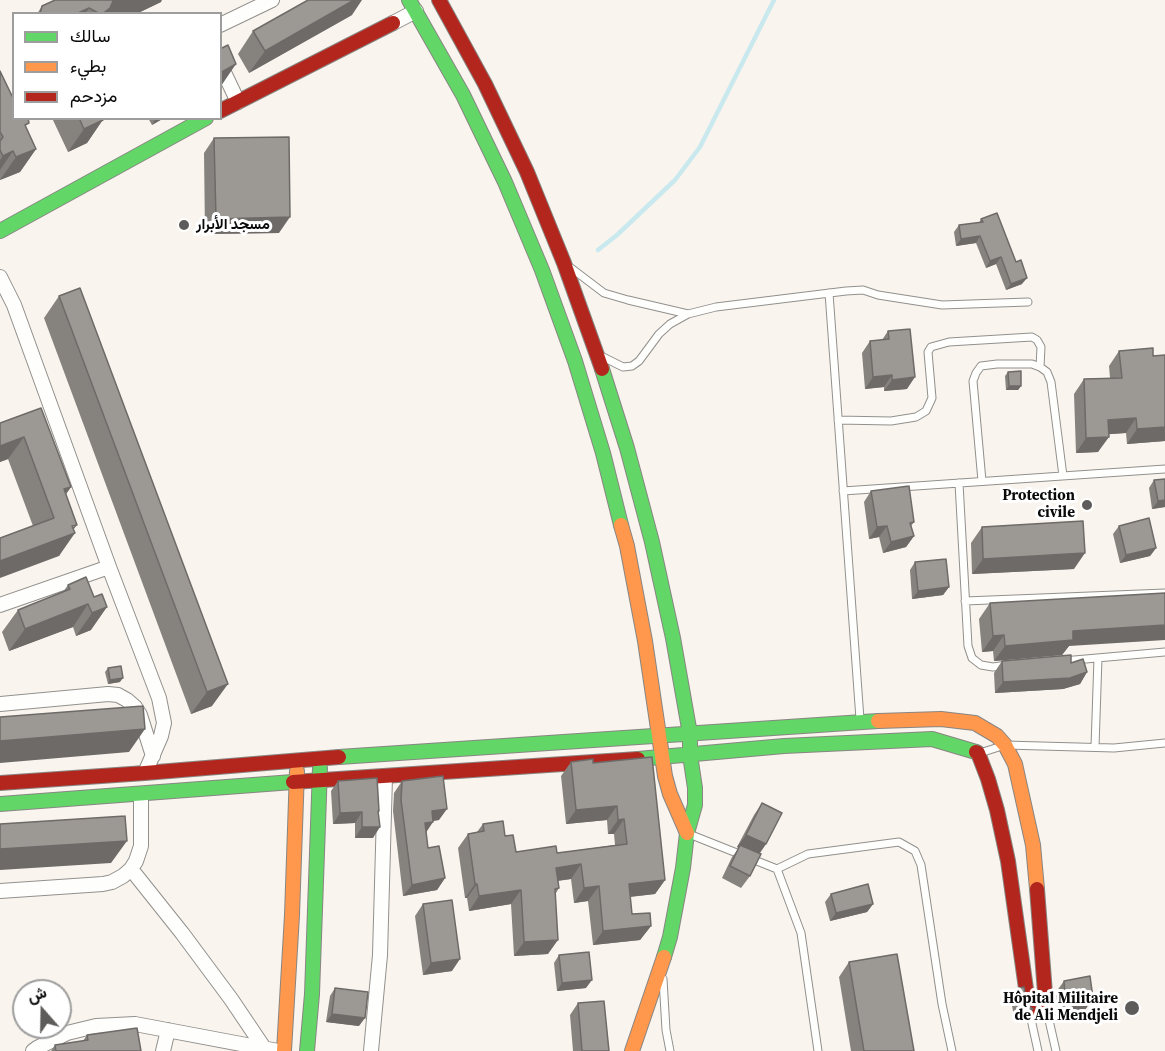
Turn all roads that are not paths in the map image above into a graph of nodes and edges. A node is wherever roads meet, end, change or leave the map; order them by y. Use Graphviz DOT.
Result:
graph roads {
  1 [pos="272,0"];
  2 [pos="437,0"];
  3 [pos="412,6"];
  4 [pos="393,23"];
  5 [pos="222,24"];
  6 [pos="222,68"];
  7 [pos="238,102"];
  8 [pos="222,110"];
  9 [pos="202,120"];
  10 [pos="0,231"];
  11 [pos="564,263"];
  12 [pos="0,278"];
  13 [pos="829,293"];
  14 [pos="1028,302"];
  15 [pos="688,314"];
  16 [pos="598,355"];
  17 [pos="1040,367"];
  18 [pos="838,420"];
  19 [pos="1165,469"];
  20 [pos="1063,476"];
  21 [pos="982,481"];
  22 [pos="959,483"];
  23 [pos="843,490"];
  24 [pos="109,567"];
  25 [pos="1165,593"];
  26 [pos="965,601"];
  27 [pos="0,605"];
  28 [pos="1165,652"];
  29 [pos="1098,658"];
  30 [pos="1052,662"];
  31 [pos="1017,665"];
  32 [pos="0,704"];
  33 [pos="860,721"];
  34 [pos="690,734"];
  35 [pos="659,736"];
  36 [pos="1165,743"];
  37 [pos="1005,745"];
  38 [pos="1095,747"];
  39 [pos="978,753"];
  40 [pos="690,755"];
  41 [pos="153,756"];
  42 [pos="662,757"];
  43 [pos="320,758"];
  44 [pos="297,760"];
  45 [pos="145,773"];
  46 [pos="385,777"];
  47 [pos="319,780"];
  48 [pos="297,782"];
  49 [pos="0,783"];
  50 [pos="141,794"];
  51 [pos="0,804"];
  52 [pos="687,833"];
  53 [pos="131,869"];
  54 [pos="777,869"];
  55 [pos="0,891"];
  56 [pos="662,962"];
  57 [pos="1046,1006"];
  58 [pos="1029,1010"];
  59 [pos="168,1030"];
  60 [pos="264,1048"];
  61 [pos="33,1051"];
  62 [pos="163,1051"];
  63 [pos="278,1051"];
  64 [pos="284,1051"];
  65 [pos="307,1051"];
  66 [pos="371,1051"];
  67 [pos="632,1051"];
  68 [pos="670,1051"];
  69 [pos="818,1051"];
  70 [pos="952,1051"];
  71 [pos="1038,1051"];
  72 [pos="1056,1051"];
  1 -- 5 [label="street"];
  2 -- 3 [label="main road"];
  2 -- 11 [label="main road"];
  3 -- 4 [label="street"];
  3 -- 35 [label="main road"];
  4 -- 7 [label="main road"];
  6 -- 7 [label="street"];
  7 -- 8 [label="main road"];
  9 -- 10 [label="main road"];
  11 -- 15 [label="lane"];
  11 -- 16 [label="main road"];
  12 -- 24 [label="street"];
  13 -- 14 [label="lane"];
  13 -- 15 [label="lane"];
  13 -- 18 [label="lane"];
  15 -- 16 [label="lane"];
  16 -- 34 [label="main road"];
  17 -- 18 [label="lane"];
  17 -- 20 [label="lane"];
  17 -- 21 [label="lane"];
  18 -- 23 [label="lane"];
  19 -- 20 [label="lane"];
  20 -- 21 [label="lane"];
  21 -- 22 [label="lane"];
  22 -- 23 [label="lane"];
  22 -- 26 [label="lane"];
  23 -- 33 [label="lane"];
  24 -- 27 [label="street"];
  24 -- 41 [label="street"];
  25 -- 26 [label="lane"];
  26 -- 31 [label="lane"];
  28 -- 29 [label="lane"];
  29 -- 30 [label="lane"];
  29 -- 38 [label="lane"];
  32 -- 41 [label="street"];
  33 -- 34 [label="main road"];
  33 -- 37 [label="main road"];
  34 -- 35 [label="main road"];
  34 -- 40 [label="main road"];
  35 -- 42 [label="main road"];
  35 -- 43 [label="main road"];
  36 -- 38 [label="lane"];
  37 -- 38 [label="lane"];
  37 -- 39 [label="lane"];
  37 -- 57 [label="main road"];
  39 -- 40 [label="main road"];
  39 -- 58 [label="main road"];
  40 -- 42 [label="main road"];
  40 -- 52 [label="main road"];
  41 -- 45 [label="street"];
  42 -- 46 [label="main road"];
  42 -- 52 [label="main road"];
  43 -- 44 [label="main road"];
  43 -- 47 [label="main road"];
  44 -- 45 [label="main road"];
  44 -- 48 [label="main road"];
  45 -- 49 [label="main road"];
  46 -- 47 [label="main road"];
  46 -- 66 [label="street"];
  47 -- 48 [label="main road"];
  47 -- 65 [label="main road"];
  48 -- 50 [label="main road"];
  48 -- 64 [label="main road"];
  50 -- 51 [label="main road"];
  50 -- 53 [label="street"];
  52 -- 54 [label="lane"];
  52 -- 56 [label="main road"];
  53 -- 55 [label="street"];
  53 -- 60 [label="street"];
  54 -- 69 [label="lane"];
  54 -- 70 [label="lane"];
  56 -- 67 [label="main road"];
  56 -- 68 [label="lane"];
  57 -- 72 [label="lane"];
  58 -- 71 [label="lane"];
  59 -- 60 [label="street"];
  59 -- 61 [label="street"];
  59 -- 62 [label="street"];
  60 -- 63 [label="street"];
}
